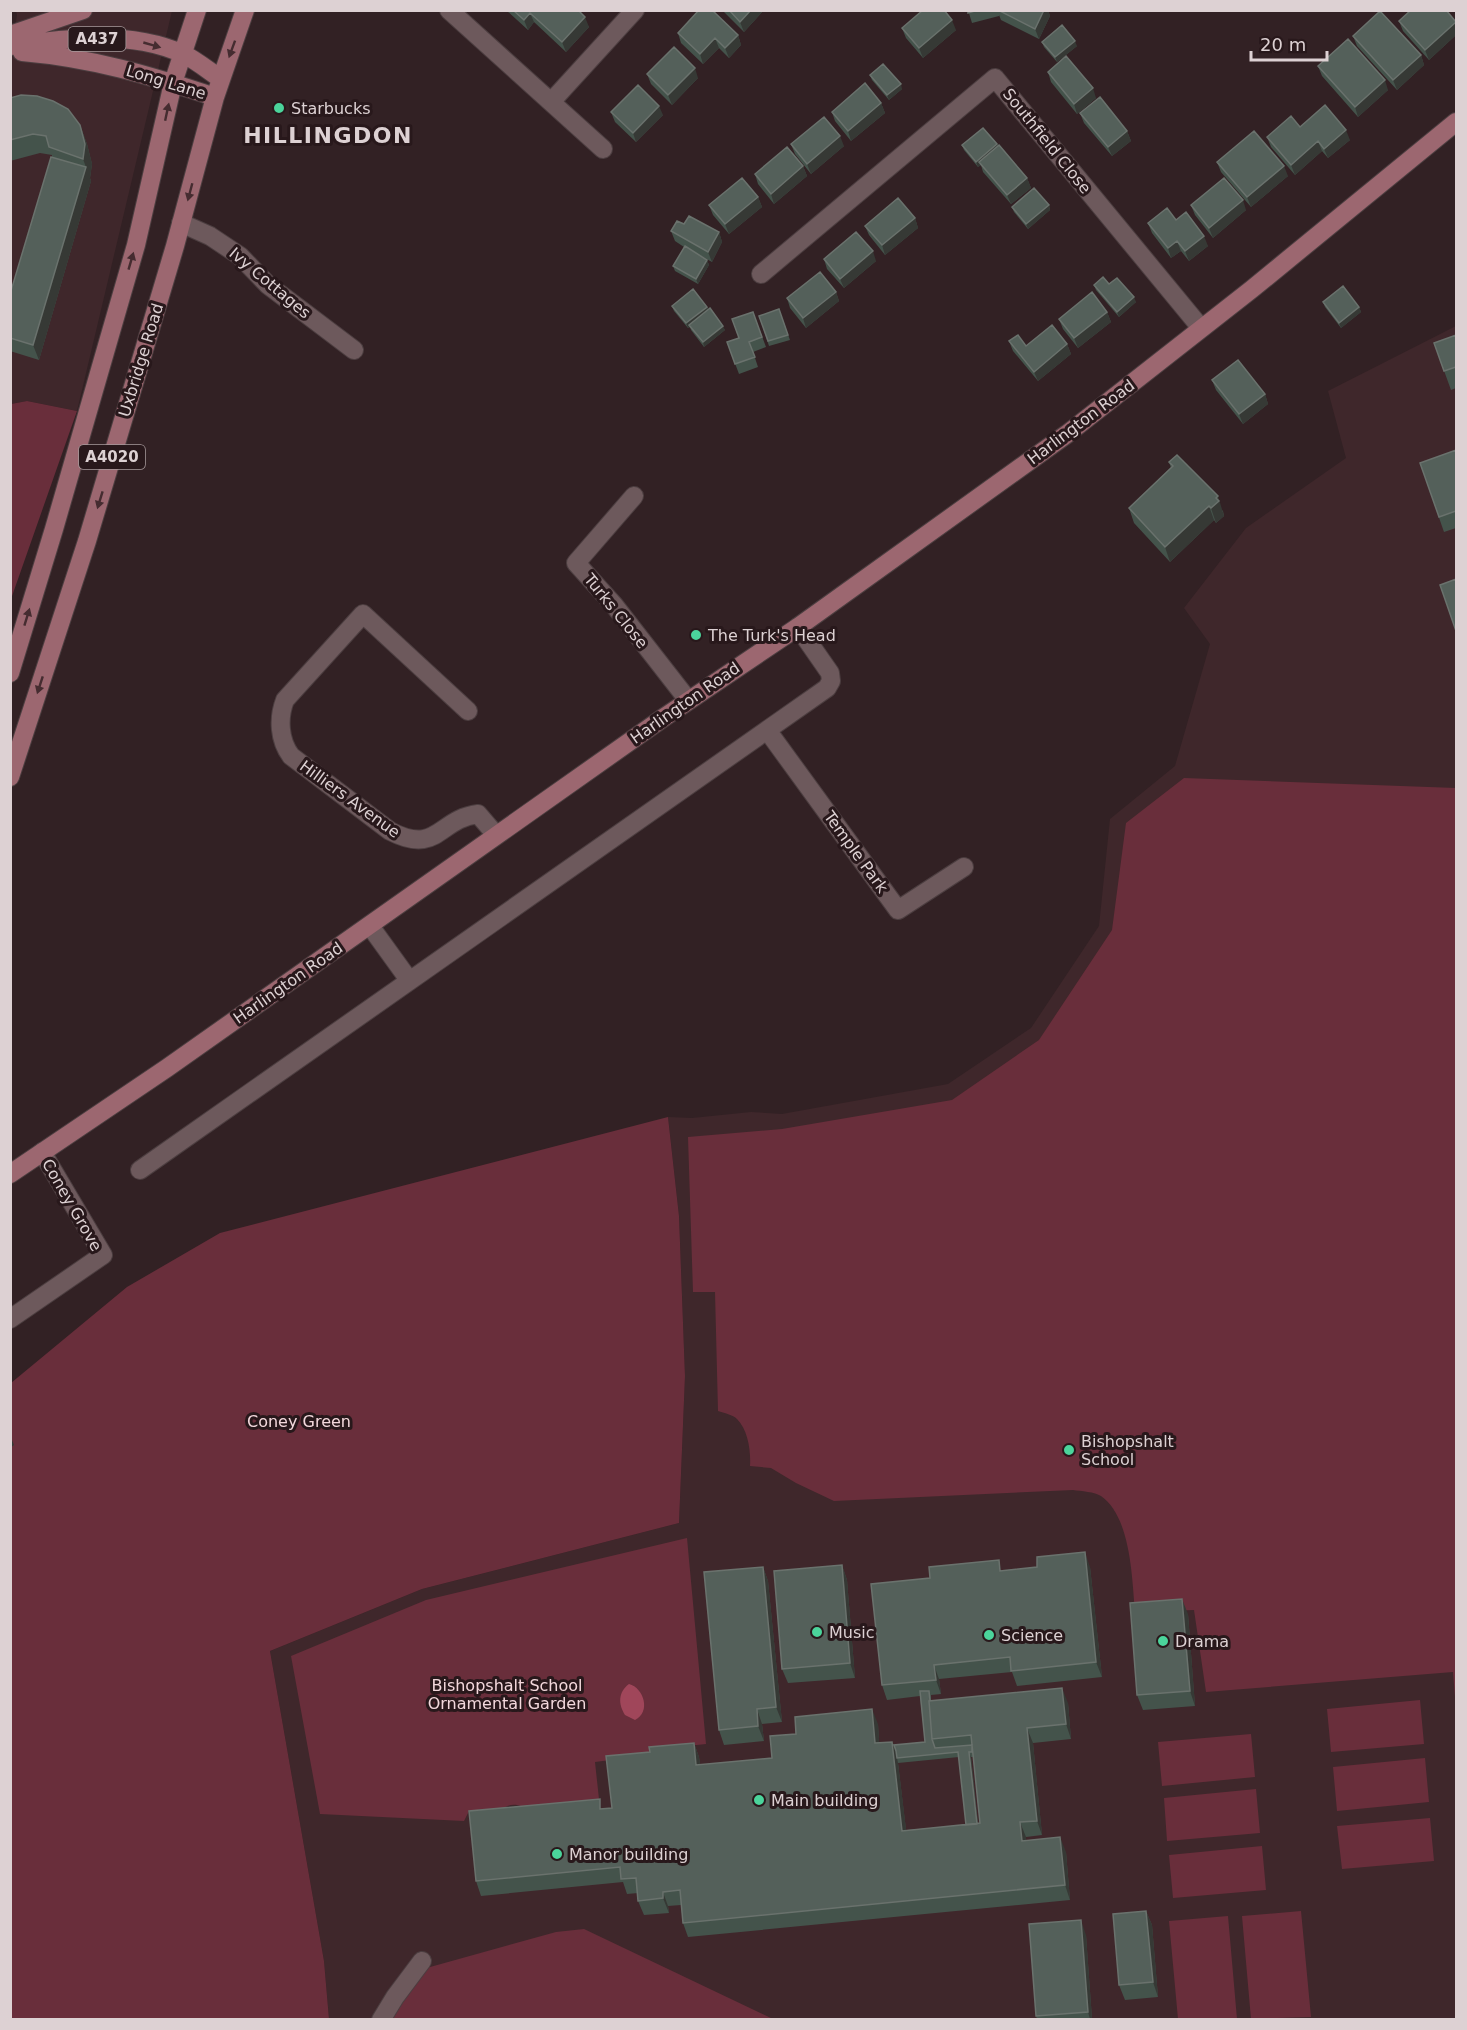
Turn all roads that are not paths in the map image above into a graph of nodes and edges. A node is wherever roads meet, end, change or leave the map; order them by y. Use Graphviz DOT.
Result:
graph roads {
  1 [pos="83,10"];
  2 [pos="197,10"];
  3 [pos="245,10"];
  4 [pos="449,10"];
  5 [pos="635,10"];
  6 [pos="10,35"];
  7 [pos="10,49"];
  8 [pos="183,54"];
  9 [pos="221,79"];
  10 [pos="173,83"];
  11 [pos="215,97"];
  12 [pos="551,102"];
  13 [pos="1456,122"];
  14 [pos="603,149"];
  15 [pos="181,224"];
  16 [pos="761,274"];
  17 [pos="1201,328"];
  18 [pos="354,350"];
  19 [pos="634,496"];
  20 [pos="798,627"];
  21 [pos="10,674"];
  22 [pos="688,700"];
  23 [pos="468,711"];
  24 [pos="767,730"];
  25 [pos="10,777"];
  26 [pos="496,835"];
  27 [pos="964,867"];
  28 [pos="370,926"];
  29 [pos="409,980"];
  30 [pos="42,1152"];
  31 [pos="140,1170"];
  32 [pos="10,1174"];
  33 [pos="10,1318"];
  34 [pos="422,1961"];
  35 [pos="381,2019"];
  1 -- 6 [label="main road, A437"];
  2 -- 8 [label="main road, A4020"];
  3 -- 9 [label="main road, Uxbridge Road / A4020, one-way"];
  4 -- 12 [label="street"];
  5 -- 12 [label="street"];
  7 -- 8 [label="main road, Long Lane / A437, one-way"];
  7 -- 10 [label="main road, Long Lane / A437"];
  8 -- 9 [label="main road, Long Lane / A437"];
  8 -- 10 [label="main road, A4020"];
  9 -- 11 [label="main road, Uxbridge Road / A4020"];
  10 -- 11 [label="main road, Long Lane / A437"];
  21 -- 10 [label="main road, A4020, one-way"];
  11 -- 15 [label="main road, Uxbridge Road / A4020, one-way"];
  12 -- 14 [label="street"];
  13 -- 17 [label="main road, Harlington Road"];
  15 -- 18 [label="street, Ivy Cottages"];
  15 -- 25 [label="main road, Uxbridge Road / A4020, one-way"];
  16 -- 17 [label="street, Southfield Close"];
  17 -- 20 [label="main road, Harlington Road"];
  19 -- 22 [label="street, Turks Close"];
  20 -- 22 [label="main road, Harlington Road"];
  20 -- 24 [label="street"];
  22 -- 26 [label="main road, Harlington Road"];
  23 -- 26 [label="street, Hilliers Avenue"];
  24 -- 27 [label="street, Temple Park"];
  24 -- 29 [label="street"];
  26 -- 28 [label="main road, Harlington Road"];
  28 -- 29 [label="street"];
  28 -- 30 [label="main road, Harlington Road"];
  29 -- 31 [label="street"];
  30 -- 32 [label="main road, Harlington Road"];
  30 -- 33 [label="street, Coney Grove"];
  34 -- 35 [label="street"];
}
